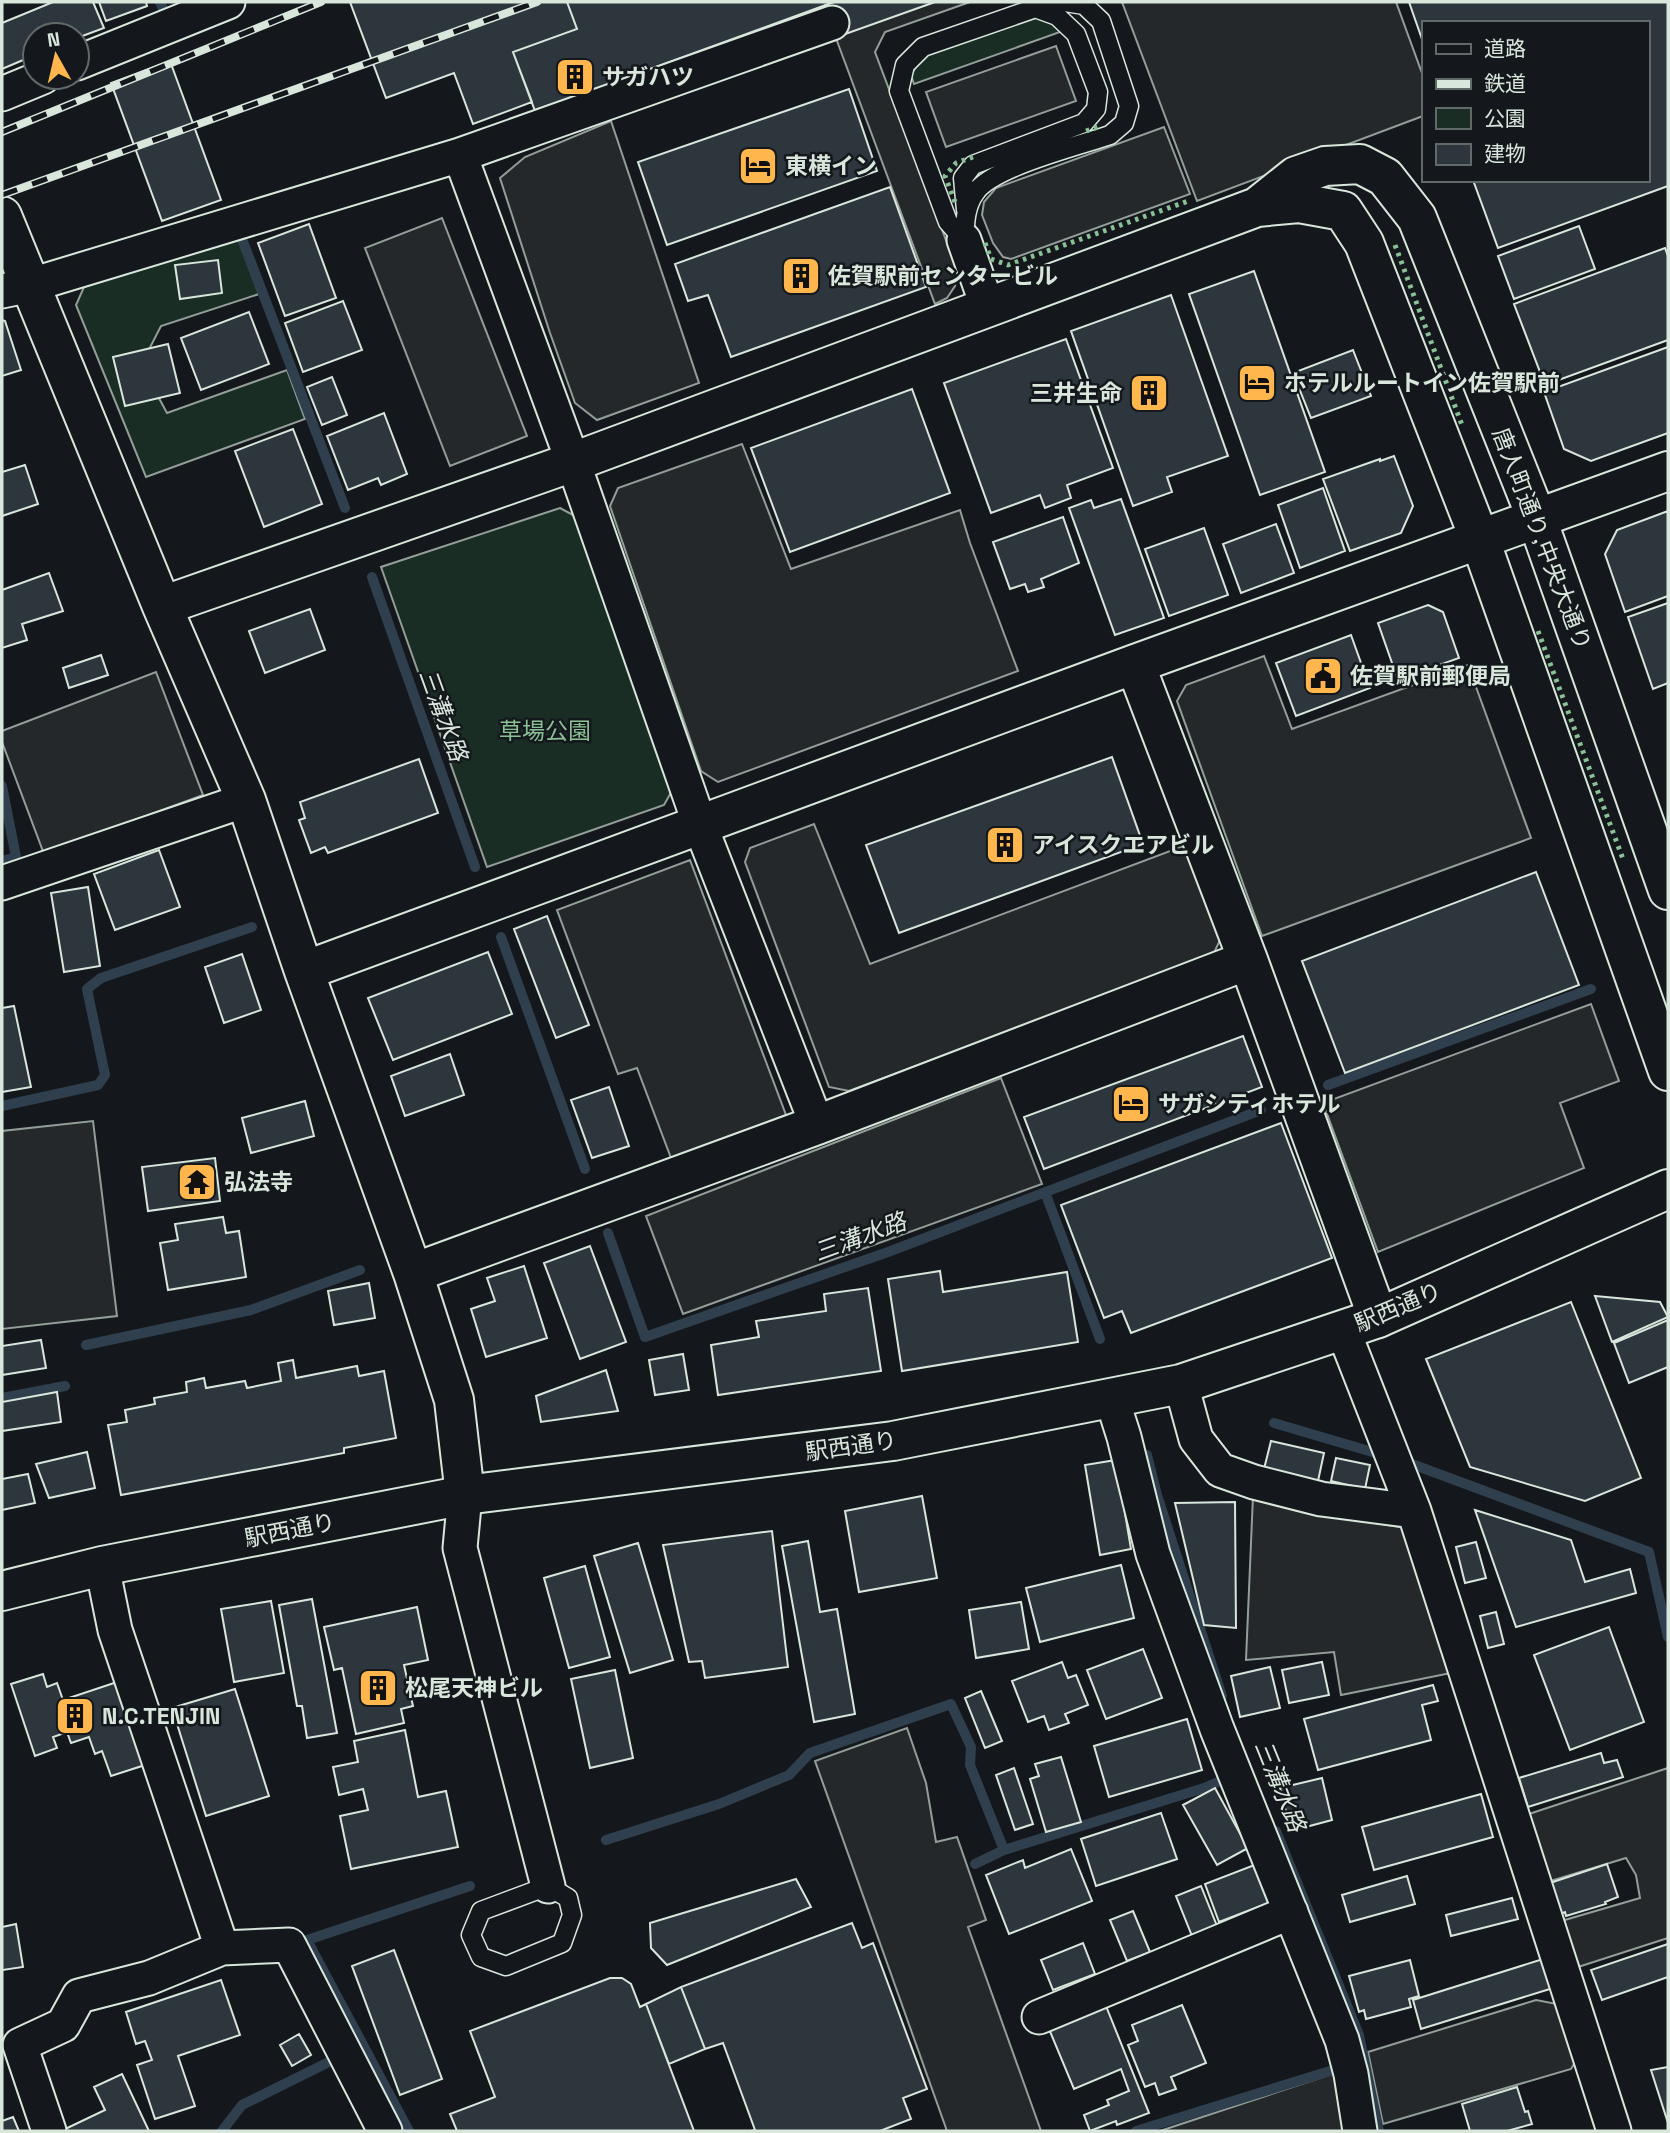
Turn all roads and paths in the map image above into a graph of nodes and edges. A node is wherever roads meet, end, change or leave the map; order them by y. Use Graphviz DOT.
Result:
graph roads {
  1 [pos="228,2"];
  2 [pos="1053,2"];
  3 [pos="1065,2"];
  4 [pos="1035,8"];
  5 [pos="832,23"];
  6 [pos="91,57"];
  7 [pos="21,86"];
  8 [pos="2,94"];
  9 [pos="460,155"];
  10 [pos="1257,207"];
  11 [pos="2,216"];
  12 [pos="965,226"];
  13 [pos="16,288"];
  14 [pos="988,308"];
  15 [pos="573,462"];
  16 [pos="1668,471"];
  17 [pos="1537,519"];
  18 [pos="1480,540"];
  19 [pos="162,606"];
  20 [pos="1135,664"];
  21 [pos="246,800"];
  22 [pos="700,825"];
  23 [pos="2,883"];
  24 [pos="1668,890"];
  25 [pos="1248,960"];
  26 [pos="304,971"];
  27 [pos="1668,1071"];
  28 [pos="817,1125"];
  29 [pos="1668,1189"];
  30 [pos="413,1273"];
  31 [pos="1360,1324"];
  32 [pos="1181,1384"];
  33 [pos="1112,1399"];
  34 [pos="466,1495"];
  35 [pos="1414,1511"];
  36 [pos="102,1566"];
  37 [pos="2,1591"];
  38 [pos="548,1886"];
  39 [pos="1291,1912"];
  40 [pos="222,1948"];
  41 [pos="1039,2017"];
  42 [pos="49,2131"];
  43 [pos="385,2131"];
  44 [pos="1360,2131"];
  45 [pos="1614,2131"];
  1 -- 6 [label="street"];
  2 -- 4 [label="lane"];
  3 -- 12 [label="lane"];
  4 -- 12 [label="lane"];
  4 -- 12 [label="lane"];
  5 -- 9 [label="street"];
  7 -- 8 [label="street"];
  9 -- 13 [label="street"];
  9 -- 15 [label="street"];
  10 -- 14 [label="street"];
  10 -- 17 [label="street, 唐人町通り,中央大通り"];
  10 -- 18 [label="street"];
  11 -- 13 [label="street"];
  12 -- 14 [label="street"];
  13 -- 19 [label="street"];
  14 -- 15 [label="street"];
  15 -- 19 [label="street"];
  15 -- 22 [label="street"];
  16 -- 17 [label="street"];
  17 -- 18 [label="street"];
  17 -- 24 [label="street, 唐人町通り,中央大通り"];
  18 -- 20 [label="street"];
  18 -- 27 [label="street"];
  19 -- 21 [label="street"];
  20 -- 22 [label="street"];
  20 -- 25 [label="street"];
  21 -- 23 [label="street"];
  21 -- 26 [label="street"];
  22 -- 26 [label="street"];
  22 -- 28 [label="street"];
  25 -- 28 [label="street"];
  25 -- 31 [label="street"];
  26 -- 30 [label="street"];
  28 -- 30 [label="street"];
  29 -- 31 [label="street, 駅西通り"];
  30 -- 34 [label="street"];
  31 -- 32 [label="street, 駅西通り"];
  31 -- 35 [label="street"];
  32 -- 33 [label="street, 駅西通り"];
  32 -- 35 [label="street"];
  33 -- 34 [label="street, 駅西通り"];
  33 -- 39 [label="street"];
  34 -- 36 [label="street, 駅西通り"];
  34 -- 38 [label="street"];
  35 -- 45 [label="street"];
  36 -- 37 [label="street, 駅西通り"];
  36 -- 40 [label="street"];
  38 -- 38 [label="lane"];
  39 -- 41 [label="street"];
  39 -- 44 [label="street"];
  40 -- 42 [label="street"];
  40 -- 43 [label="street"];
}
